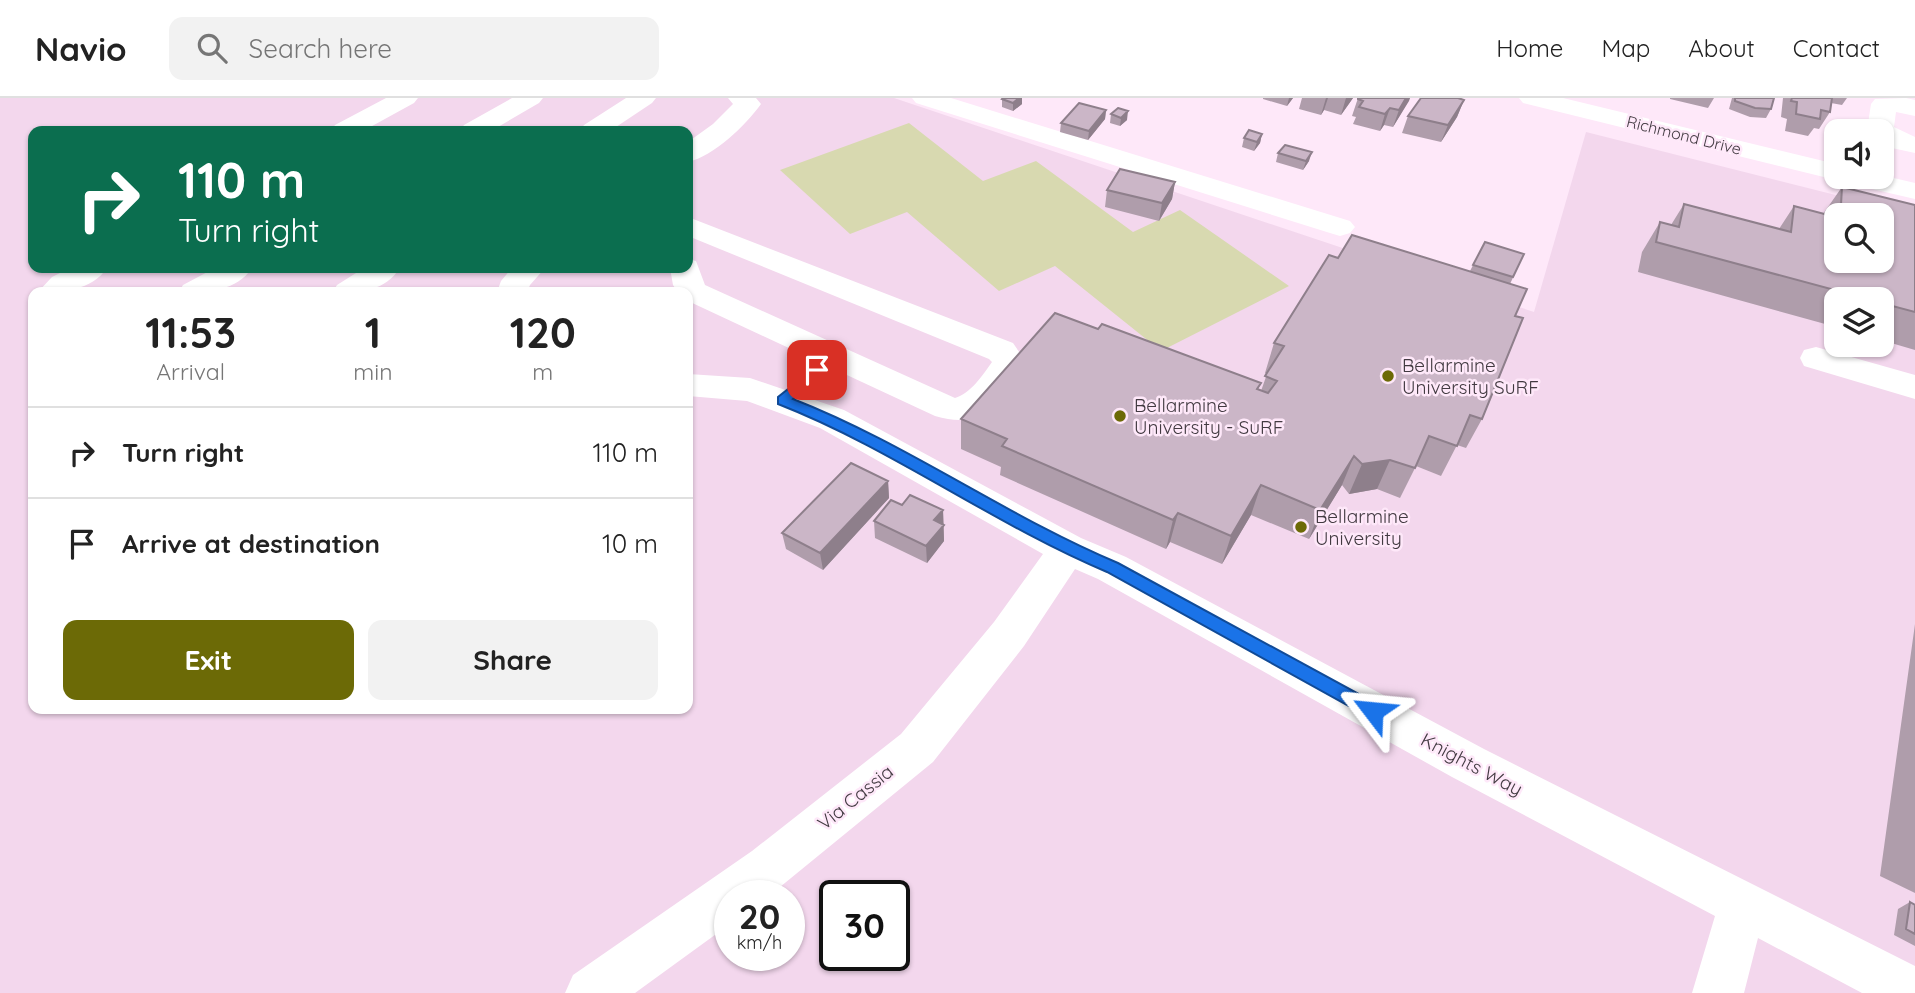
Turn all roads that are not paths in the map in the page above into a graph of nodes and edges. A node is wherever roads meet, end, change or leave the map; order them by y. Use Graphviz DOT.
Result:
graph roads {
  1 [pos="405,98"];
  2 [pos="530,98"];
  3 [pos="643,98"];
  4 [pos="741,98"];
  5 [pos="925,98"];
  6 [pos="1532,98"];
  7 [pos="1915,108"];
  8 [pos="353,126"];
  9 [pos="482,126"];
  10 [pos="601,126"];
  11 [pos="1915,145"];
  12 [pos="693,150"];
  13 [pos="1824,169"];
  14 [pos="1894,186"];
  15 [pos="1915,191"];
  16 [pos="693,228"];
  17 [pos="1340,228"];
  18 [pos="83,273"];
  19 [pos="228,273"];
  20 [pos="377,273"];
  21 [pos="525,273"];
  22 [pos="59,287"];
  23 [pos="203,287"];
  24 [pos="356,287"];
  25 [pos="514,287"];
  26 [pos="693,291"];
  27 [pos="833,356"];
  28 [pos="1816,358"];
  29 [pos="693,385"];
  30 [pos="1915,387"];
  31 [pos="783,400"];
  32 [pos="1067,549"];
  33 [pos="1743,903"];
  34 [pos="591,993"];
  35 [pos="1718,993"];
  36 [pos="1915,993"];
  1 -- 8 [label="street"];
  2 -- 9 [label="street"];
  3 -- 10 [label="street"];
  4 -- 12 [label="street"];
  5 -- 17 [label="street"];
  6 -- 13 [label="street, Richmond Drive"];
  7 -- 11 [label="street"];
  14 -- 15 [label="street"];
  16 -- 27 [label="street"];
  18 -- 22 [label="street"];
  19 -- 23 [label="street"];
  20 -- 24 [label="street"];
  21 -- 25 [label="street"];
  26 -- 27 [label="street"];
  27 -- 31 [label="street"];
  28 -- 30 [label="street"];
  29 -- 31 [label="street, Knights Way"];
  31 -- 32 [label="street, Knights Way"];
  32 -- 33 [label="street, Knights Way"];
  32 -- 34 [label="street, Via Cassia"];
  33 -- 35 [label="street"];
  33 -- 36 [label="street, Knights Way"];
}
